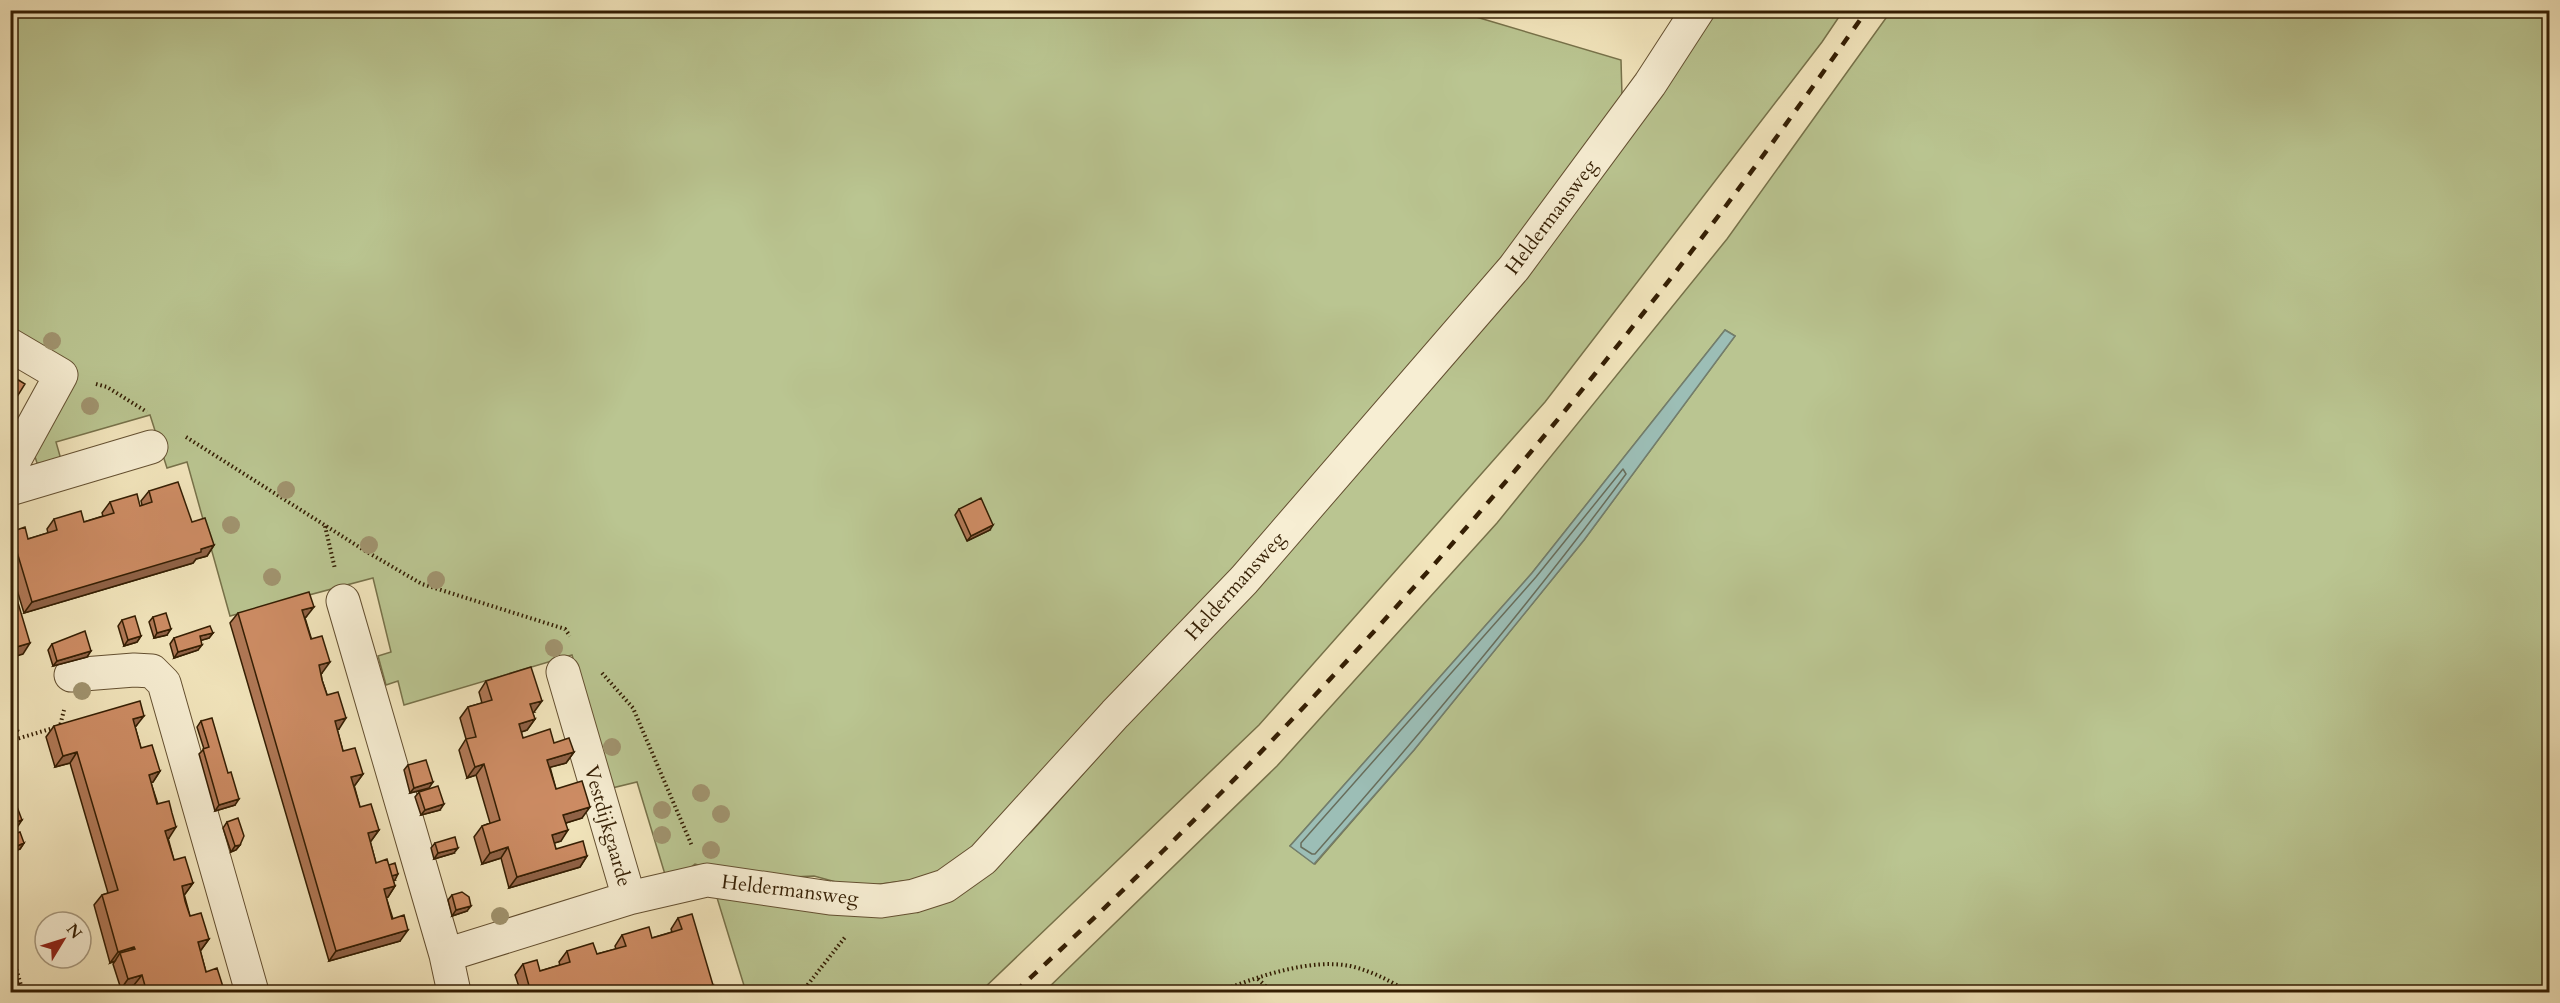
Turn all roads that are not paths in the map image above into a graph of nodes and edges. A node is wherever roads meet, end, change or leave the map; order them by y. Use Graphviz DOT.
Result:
graph roads {
  1 [pos="1698,10"];
  2 [pos="10,345"];
  3 [pos="164,439"];
  4 [pos="10,468"];
  5 [pos="10,489"];
  6 [pos="343,601"];
  7 [pos="563,672"];
  8 [pos="71,675"];
  9 [pos="629,898"];
  10 [pos="446,956"];
  11 [pos="252,993"];
  12 [pos="454,993"];
  1 -- 9 [label="street, Heldermansweg"];
  2 -- 4 [label="street"];
  3 -- 5 [label="street"];
  6 -- 10 [label="street"];
  7 -- 9 [label="street, Vestdijkgaarde"];
  8 -- 11 [label="street"];
  9 -- 10 [label="street, Vestdijkgaarde"];
  10 -- 12 [label="street"];
}
